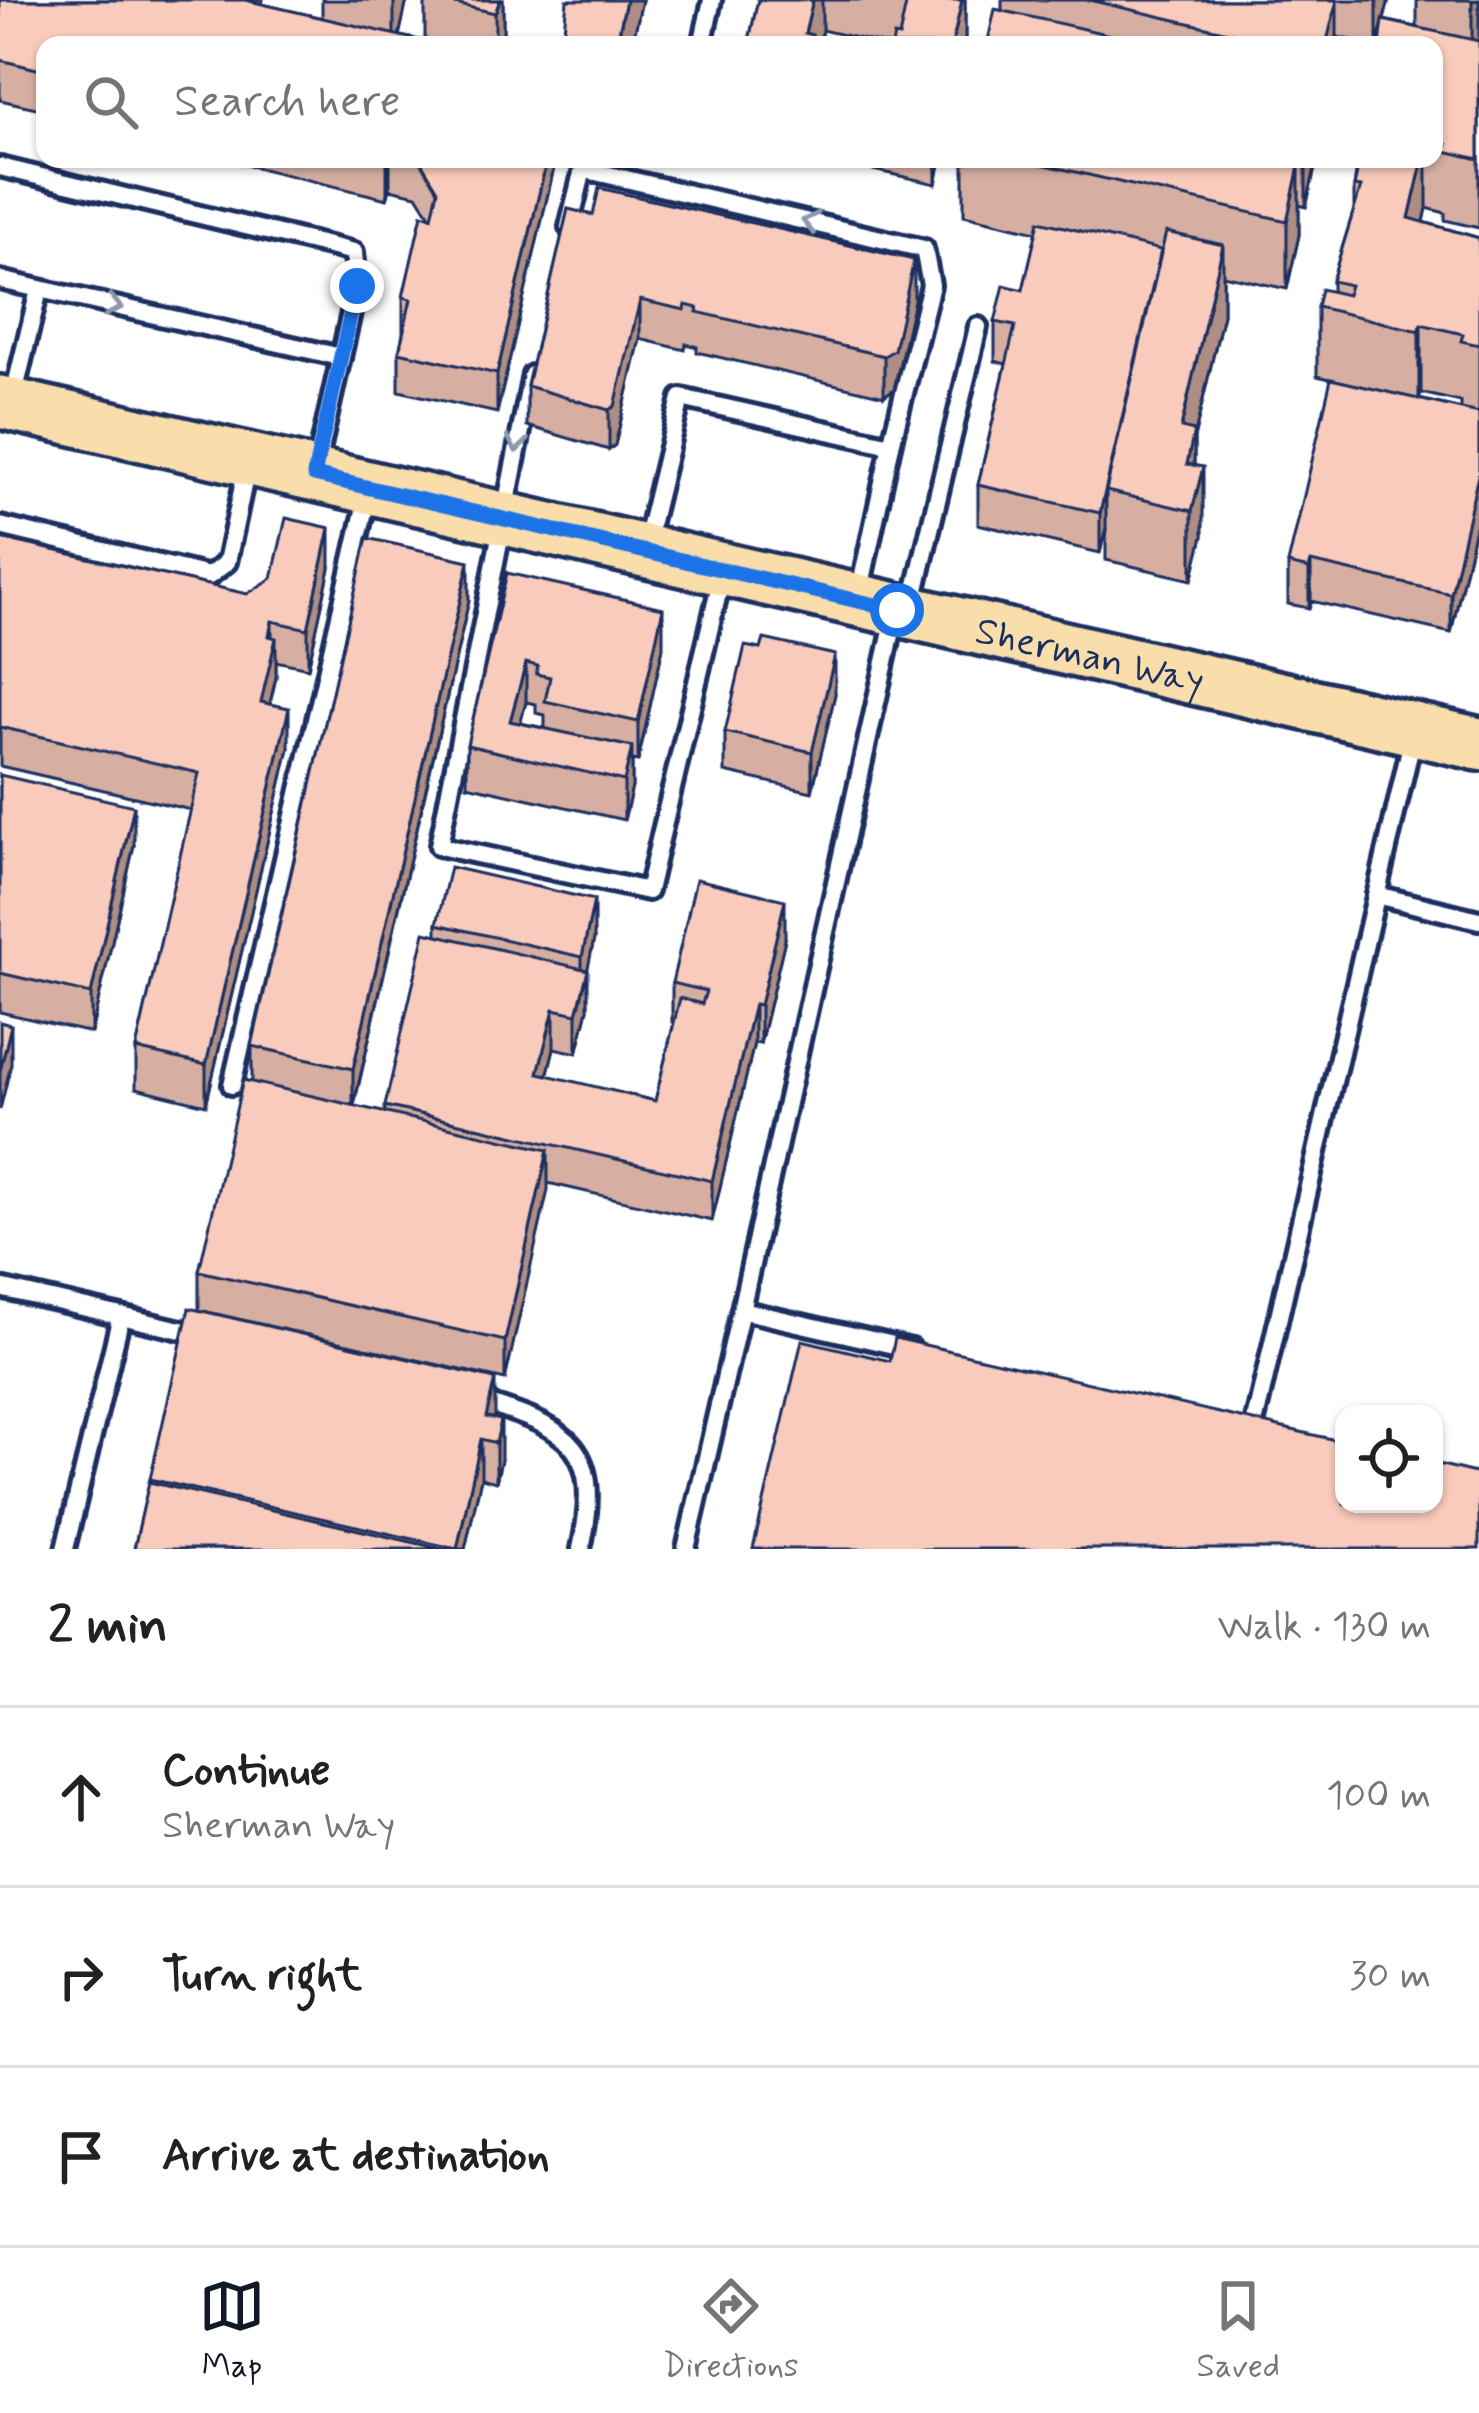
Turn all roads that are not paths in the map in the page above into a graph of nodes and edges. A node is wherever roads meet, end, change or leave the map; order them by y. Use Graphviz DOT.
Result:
graph roads {
  1 [pos="712,0"];
  2 [pos="704,36"];
  3 [pos="0,167"];
  4 [pos="562,255"];
  5 [pos="0,280"];
  6 [pos="40,290"];
  7 [pos="977,327"];
  8 [pos="341,357"];
  9 [pos="535,362"];
  10 [pos="6,404"];
  11 [pos="891,445"];
  12 [pos="249,460"];
  13 [pos="314,475"];
  14 [pos="370,488"];
  15 [pos="507,519"];
  16 [pos="0,526"];
  17 [pos="644,551"];
  18 [pos="723,569"];
  19 [pos="888,608"];
  20 [pos="1415,729"];
  21 [pos="1479,744"];
  22 [pos="1376,895"];
  23 [pos="1479,920"];
  24 [pos="232,1085"];
  25 [pos="0,1288"];
  26 [pos="741,1310"];
  27 [pos="121,1316"];
  28 [pos="214,1338"];
  29 [pos="937,1355"];
  30 [pos="447,1392"];
  31 [pos="1231,1424"];
  32 [pos="1252,1429"];
  33 [pos="1275,1435"];
  34 [pos="65,1549"];
  35 [pos="581,1549"];
  36 [pos="686,1549"];
  1 -- 2 [label="lane"];
  3 -- 8 [label="lane"];
  11 -- 4 [label="lane, one-way"];
  5 -- 6 [label="lane"];
  6 -- 8 [label="lane, one-way"];
  6 -- 10 [label="lane"];
  7 -- 19 [label="lane"];
  8 -- 13 [label="lane"];
  9 -- 15 [label="lane, one-way"];
  10 -- 12 [label="main road, Sherman Way"];
  11 -- 17 [label="lane"];
  11 -- 19 [label="lane"];
  12 -- 13 [label="main road, Sherman Way"];
  12 -- 16 [label="lane"];
  13 -- 14 [label="main road, Sherman Way"];
  14 -- 15 [label="main road, Sherman Way"];
  14 -- 24 [label="lane"];
  15 -- 17 [label="main road, Sherman Way"];
  15 -- 18 [label="lane"];
  17 -- 18 [label="main road, Sherman Way"];
  18 -- 19 [label="main road, Sherman Way"];
  19 -- 20 [label="main road, Sherman Way"];
  19 -- 26 [label="lane"];
  20 -- 21 [label="main road, Sherman Way"];
  20 -- 22 [label="lane"];
  22 -- 23 [label="lane"];
  22 -- 32 [label="lane"];
  25 -- 27 [label="lane"];
  26 -- 29 [label="lane"];
  26 -- 36 [label="lane"];
  27 -- 28 [label="lane"];
  27 -- 34 [label="lane"];
  30 -- 35 [label="lane"];
  31 -- 32 [label="lane"];
  32 -- 33 [label="lane"];
}
